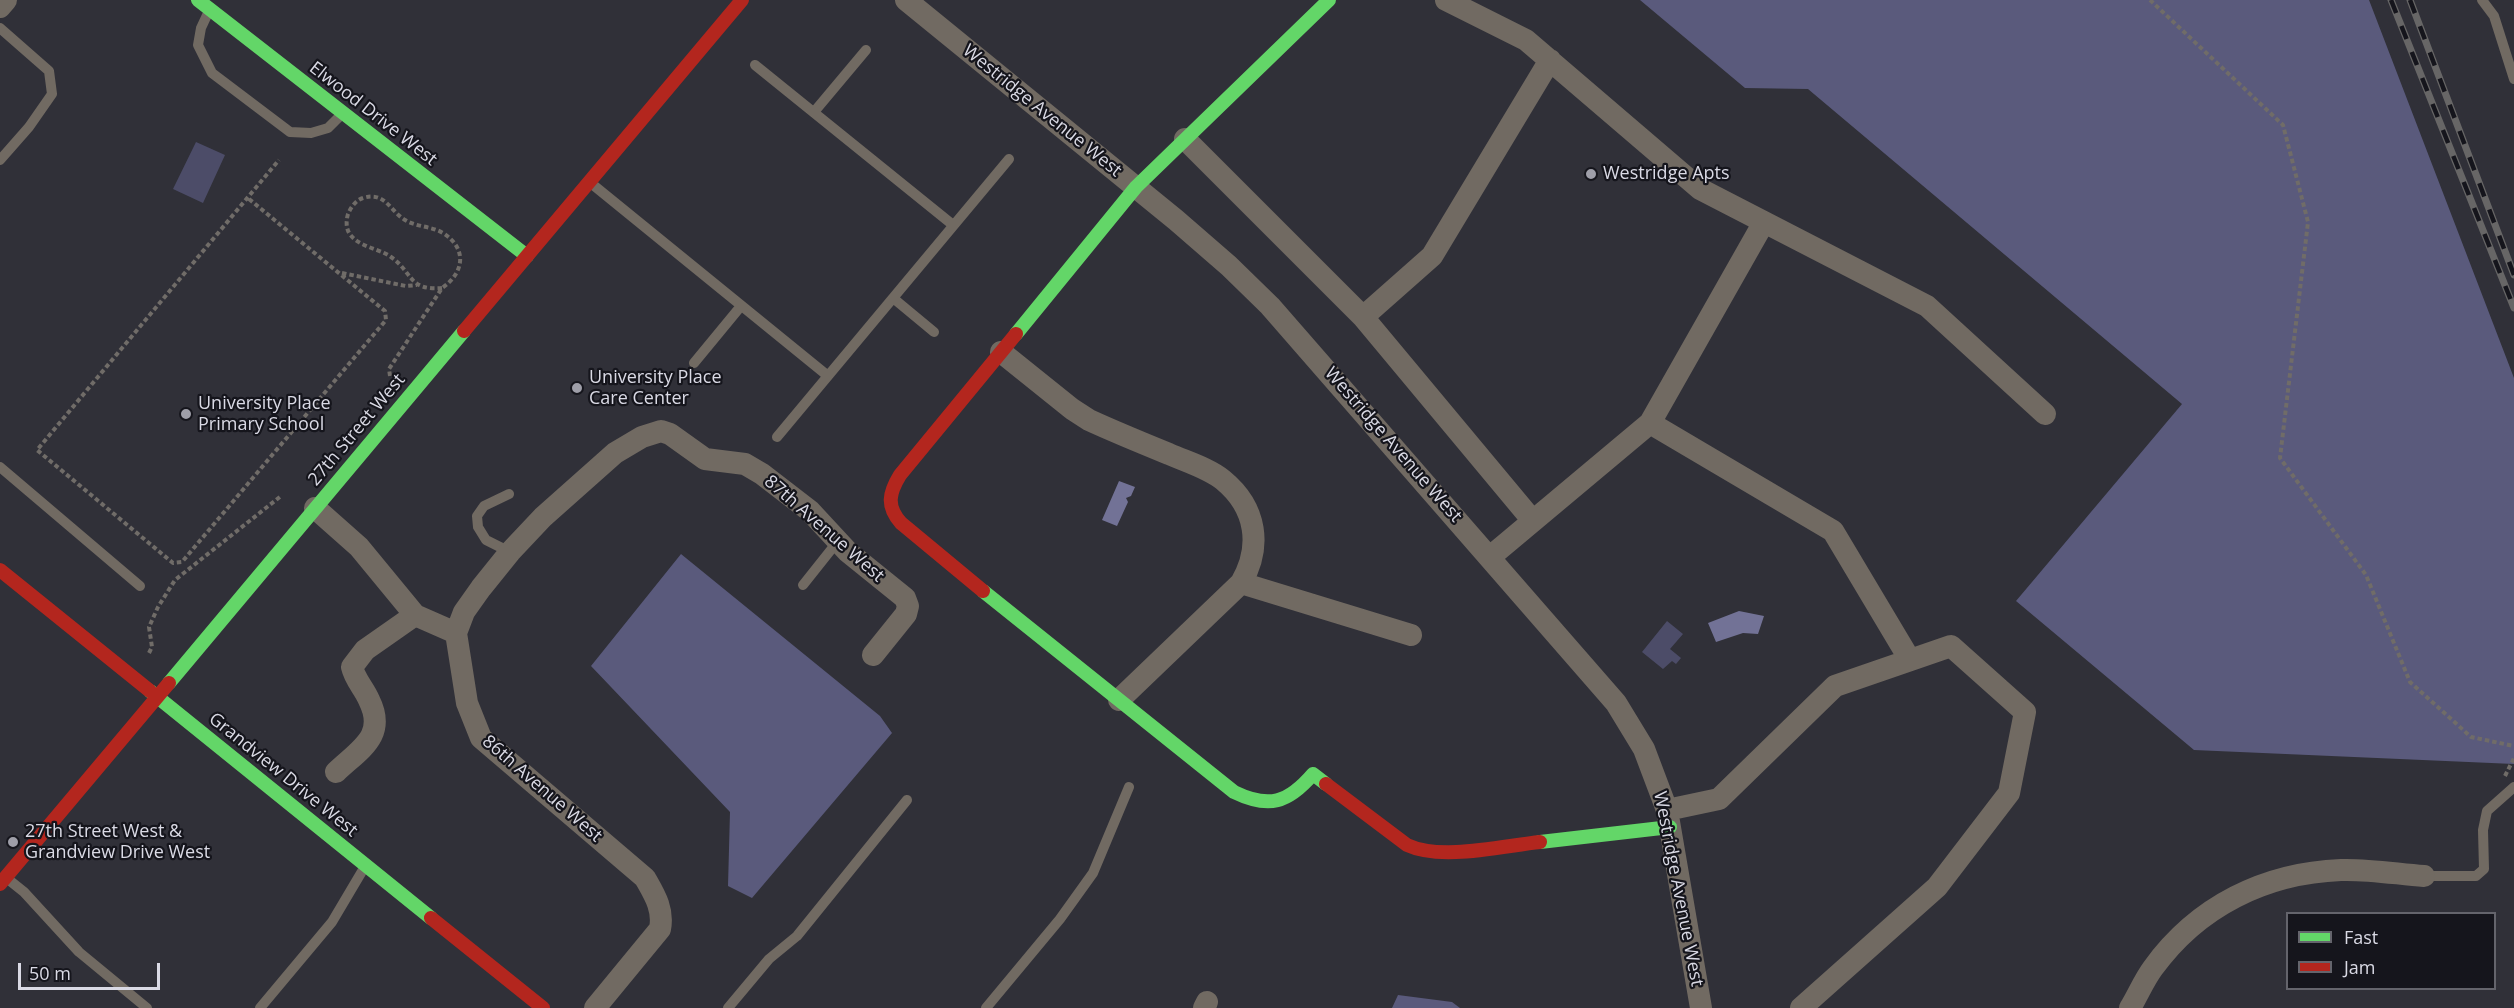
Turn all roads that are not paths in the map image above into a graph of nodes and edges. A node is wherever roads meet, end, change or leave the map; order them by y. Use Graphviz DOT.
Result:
graph roads {
  1 [pos="6,0"];
  2 [pos="198,0"];
  3 [pos="742,0"];
  4 [pos="906,0"];
  5 [pos="1329,0"];
  6 [pos="1446,0"];
  7 [pos="2482,0"];
  8 [pos="0,7"];
  9 [pos="210,10"];
  10 [pos="0,28"];
  11 [pos="866,50"];
  12 [pos="1550,60"];
  13 [pos="755,65"];
  14 [pos="2514,79"];
  15 [pos="814,112"];
  16 [pos="343,113"];
  17 [pos="1185,139"];
  18 [pos="1009,159"];
  19 [pos="0,160"];
  20 [pos="589,182"];
  21 [pos="1136,188"];
  22 [pos="1764,222"];
  23 [pos="953,225"];
  24 [pos="527,256"];
  25 [pos="893,298"];
  26 [pos="741,306"];
  27 [pos="1363,317"];
  28 [pos="934,332"];
  29 [pos="1001,352"];
  30 [pos="694,363"];
  31 [pos="828,376"];
  32 [pos="2044,414"];
  33 [pos="1650,423"];
  34 [pos="777,437"];
  35 [pos="0,467"];
  36 [pos="509,494"];
  37 [pos="315,508"];
  38 [pos="1533,521"];
  39 [pos="838,542"];
  40 [pos="510,552"];
  41 [pos="1490,557"];
  42 [pos="0,570"];
  43 [pos="1240,583"];
  44 [pos="803,585"];
  45 [pos="140,586"];
  46 [pos="415,615"];
  47 [pos="456,633"];
  48 [pos="1411,635"];
  49 [pos="873,655"];
  50 [pos="1910,660"];
  51 [pos="157,698"];
  52 [pos="1119,700"];
  53 [pos="336,772"];
  54 [pos="1129,787"];
  55 [pos="2514,787"];
  56 [pos="907,800"];
  57 [pos="1668,818"];
  58 [pos="366,865"];
  59 [pos="2424,876"];
  60 [pos="3,881"];
  61 [pos="147,1008"];
  62 [pos="260,1008"];
  63 [pos="543,1008"];
  64 [pos="595,1008"];
  65 [pos="728,1008"];
  66 [pos="986,1008"];
  67 [pos="1701,1008"];
  68 [pos="1801,1008"];
  69 [pos="2130,1008"];
  1 -- 8 [label="street"];
  2 -- 9 [label="street, Elwood Drive West"];
  3 -- 20 [label="street, 27th Street West"];
  4 -- 21 [label="street, Westridge Avenue West"];
  5 -- 17 [label="street"];
  6 -- 12 [label="street"];
  7 -- 14 [label="lane"];
  9 -- 16 [label="street, Elwood Drive West"];
  9 -- 16 [label="lane"];
  10 -- 19 [label="lane"];
  11 -- 15 [label="lane"];
  12 -- 22 [label="street"];
  12 -- 27 [label="street"];
  13 -- 15 [label="lane"];
  15 -- 23 [label="lane"];
  16 -- 24 [label="street, Elwood Drive West"];
  17 -- 21 [label="street"];
  17 -- 27 [label="street"];
  18 -- 23 [label="lane"];
  20 -- 24 [label="street, 27th Street West"];
  20 -- 26 [label="lane"];
  21 -- 29 [label="street"];
  21 -- 41 [label="street, Westridge Avenue West"];
  22 -- 32 [label="street"];
  22 -- 33 [label="street"];
  23 -- 25 [label="lane"];
  24 -- 37 [label="street, 27th Street West"];
  25 -- 28 [label="lane"];
  25 -- 31 [label="lane"];
  26 -- 30 [label="lane"];
  26 -- 31 [label="lane"];
  27 -- 38 [label="street"];
  29 -- 43 [label="street"];
  29 -- 52 [label="street"];
  31 -- 34 [label="lane"];
  33 -- 38 [label="street"];
  33 -- 50 [label="street"];
  35 -- 45 [label="lane"];
  36 -- 40 [label="lane"];
  37 -- 46 [label="street"];
  37 -- 51 [label="street, 27th Street West"];
  38 -- 41 [label="street"];
  39 -- 40 [label="street, 87th Avenue West"];
  39 -- 44 [label="lane"];
  39 -- 49 [label="street, 87th Avenue West"];
  40 -- 47 [label="street, 87th Avenue West"];
  41 -- 57 [label="street, Westridge Avenue West"];
  42 -- 51 [label="street, Grandview Drive West"];
  43 -- 48 [label="street"];
  43 -- 52 [label="street"];
  46 -- 47 [label="street"];
  46 -- 53 [label="street"];
  47 -- 64 [label="street, 86th Avenue West"];
  50 -- 57 [label="street"];
  50 -- 68 [label="street"];
  51 -- 58 [label="street, Grandview Drive West"];
  51 -- 60 [label="street, 27th Street West"];
  52 -- 57 [label="street"];
  54 -- 66 [label="lane"];
  55 -- 59 [label="lane"];
  56 -- 65 [label="lane"];
  57 -- 67 [label="street, Westridge Avenue West"];
  58 -- 62 [label="lane"];
  58 -- 63 [label="street, Grandview Drive West"];
  59 -- 69 [label="street"];
  60 -- 61 [label="lane"];
}
